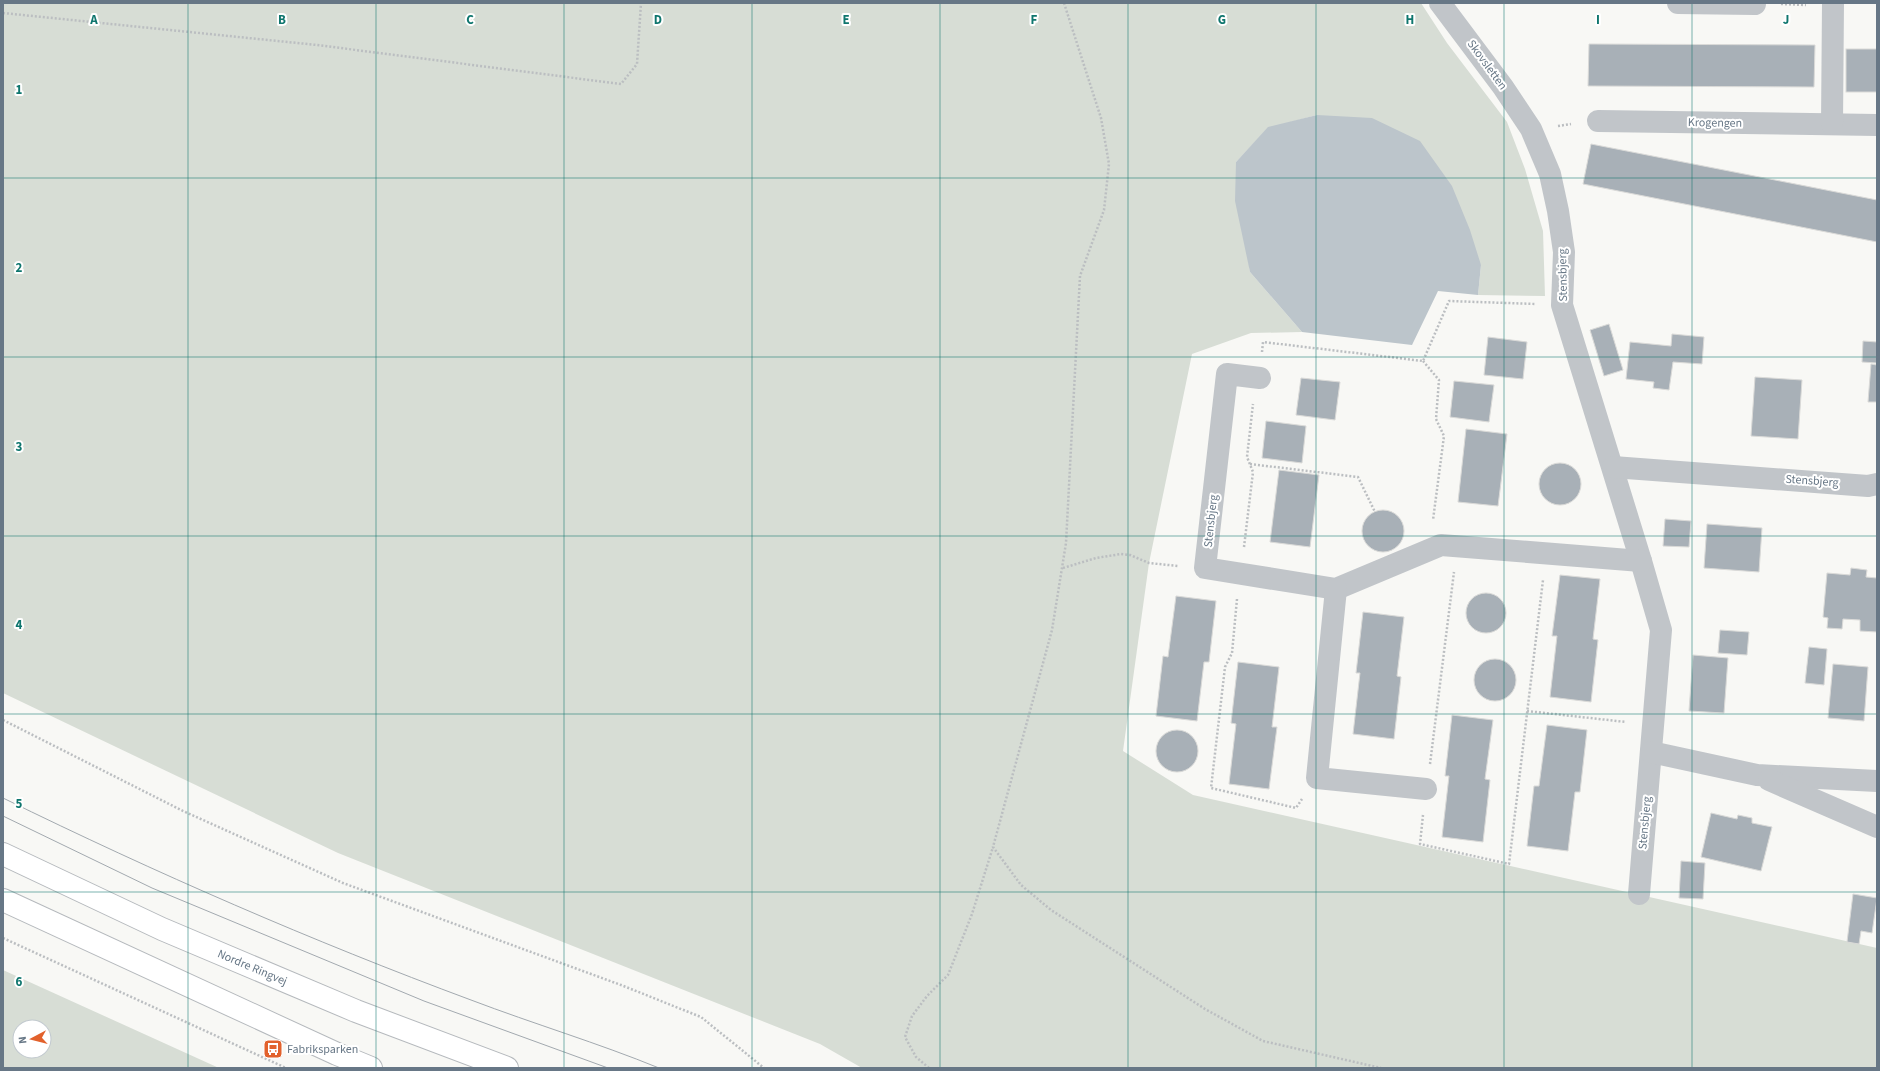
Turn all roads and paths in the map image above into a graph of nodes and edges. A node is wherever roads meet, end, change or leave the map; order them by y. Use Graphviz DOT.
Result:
graph roads {
  1 [pos="641,3"];
  2 [pos="1064,3"];
  3 [pos="1440,3"];
  4 [pos="1678,3"];
  5 [pos="1755,4"];
  6 [pos="1834,4"];
  7 [pos="3,13"];
  8 [pos="1598,121"];
  9 [pos="1832,124"];
  10 [pos="1877,125"];
  11 [pos="1531,129"];
  12 [pos="1562,305"];
  13 [pos="1423,361"];
  14 [pos="1260,378"];
  15 [pos="1250,464"];
  16 [pos="1613,467"];
  17 [pos="1874,486"];
  18 [pos="1375,512"];
  19 [pos="1449,545"];
  20 [pos="1546,553"];
  21 [pos="1641,561"];
  22 [pos="1149,563"];
  23 [pos="1062,569"];
  24 [pos="1240,574"];
  25 [pos="1336,589"];
  26 [pos="1528,711"];
  27 [pos="3,720"];
  28 [pos="1653,725"];
  29 [pos="1651,752"];
  30 [pos="1757,775"];
  31 [pos="1317,778"];
  32 [pos="1877,781"];
  33 [pos="1426,790"];
  34 [pos="1877,828"];
  35 [pos="993,847"];
  36 [pos="3,854"];
  37 [pos="1639,894"];
  38 [pos="3,900"];
  39 [pos="3,938"];
  40 [pos="286,1068"];
  41 [pos="371,1068"];
  42 [pos="507,1068"];
  43 [pos="764,1068"];
  44 [pos="929,1068"];
  45 [pos="1381,1068"];
  1 -- 7 [label="path"];
  2 -- 23 [label="path"];
  3 -- 11 [label="street, Skovsletten"];
  4 -- 5 [label="street"];
  5 -- 6 [label="path"];
  6 -- 9 [label="street"];
  8 -- 9 [label="street, Krogengen"];
  8 -- 11 [label="path"];
  9 -- 10 [label="street, Krogengen"];
  11 -- 12 [label="street, Stensbjerg"];
  12 -- 13 [label="path"];
  12 -- 16 [label="street, Stensbjerg"];
  13 -- 14 [label="path"];
  13 -- 19 [label="path"];
  14 -- 15 [label="path"];
  14 -- 24 [label="street, Stensbjerg"];
  15 -- 18 [label="path"];
  15 -- 24 [label="path"];
  16 -- 17 [label="street, Stensbjerg"];
  16 -- 21 [label="street, Stensbjerg"];
  19 -- 20 [label="street"];
  19 -- 25 [label="street"];
  19 -- 33 [label="path"];
  20 -- 21 [label="street"];
  20 -- 26 [label="path"];
  21 -- 28 [label="street, Stensbjerg"];
  22 -- 23 [label="path"];
  23 -- 35 [label="path"];
  24 -- 25 [label="street, Stensbjerg"];
  24 -- 31 [label="path"];
  25 -- 31 [label="street"];
  26 -- 28 [label="path"];
  26 -- 33 [label="path"];
  27 -- 43 [label="path"];
  28 -- 29 [label="street, Stensbjerg"];
  29 -- 30 [label="street"];
  29 -- 37 [label="street, Stensbjerg"];
  30 -- 32 [label="street"];
  30 -- 34 [label="street"];
  31 -- 33 [label="street"];
  35 -- 44 [label="path"];
  35 -- 45 [label="path"];
  36 -- 42 [label="main road, Nordre Ringvej"];
  38 -- 41 [label="main road"];
  39 -- 40 [label="path"];
}
